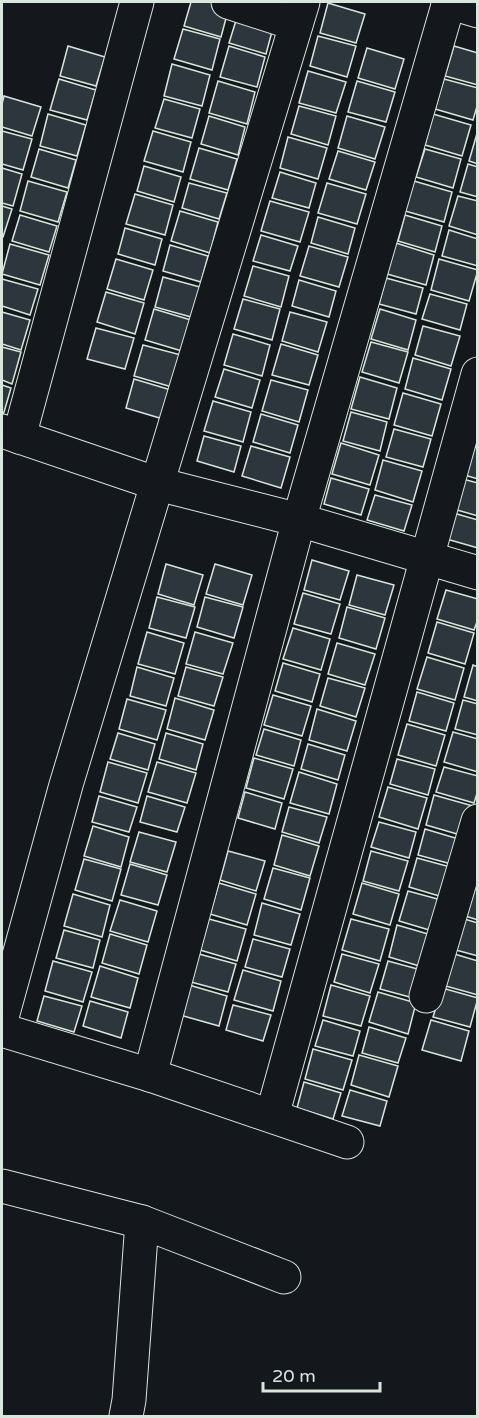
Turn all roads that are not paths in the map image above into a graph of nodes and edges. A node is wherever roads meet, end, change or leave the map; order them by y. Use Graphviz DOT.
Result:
graph roads {
  1 [pos="137,2"];
  2 [pos="228,2"];
  3 [pos="448,2"];
  4 [pos="477,11"];
  5 [pos="299,13"];
  6 [pos="477,374"];
  7 [pos="10,434"];
  8 [pos="158,484"];
  9 [pos="299,520"];
  10 [pos="427,557"];
  11 [pos="477,573"];
  12 [pos="477,821"];
  13 [pos="426,996"];
  14 [pos="2,1017"];
  15 [pos="2,1030"];
  16 [pos="150,1075"];
  17 [pos="272,1116"];
  18 [pos="347,1142"];
  19 [pos="2,1186"];
  20 [pos="142,1222"];
  21 [pos="284,1277"];
  22 [pos="126,1416"];
  1 -- 7 [label="street"];
  2 -- 5 [label="street"];
  3 -- 4 [label="street"];
  3 -- 9 [label="street"];
  5 -- 8 [label="street"];
  6 -- 10 [label="street"];
  7 -- 8 [label="street"];
  8 -- 9 [label="street"];
  8 -- 14 [label="street"];
  9 -- 10 [label="street"];
  9 -- 16 [label="street"];
  10 -- 11 [label="street"];
  10 -- 17 [label="street"];
  12 -- 13 [label="street"];
  15 -- 16 [label="street"];
  16 -- 17 [label="street"];
  17 -- 18 [label="street"];
  19 -- 20 [label="street"];
  20 -- 21 [label="street"];
  20 -- 22 [label="street"];
}
